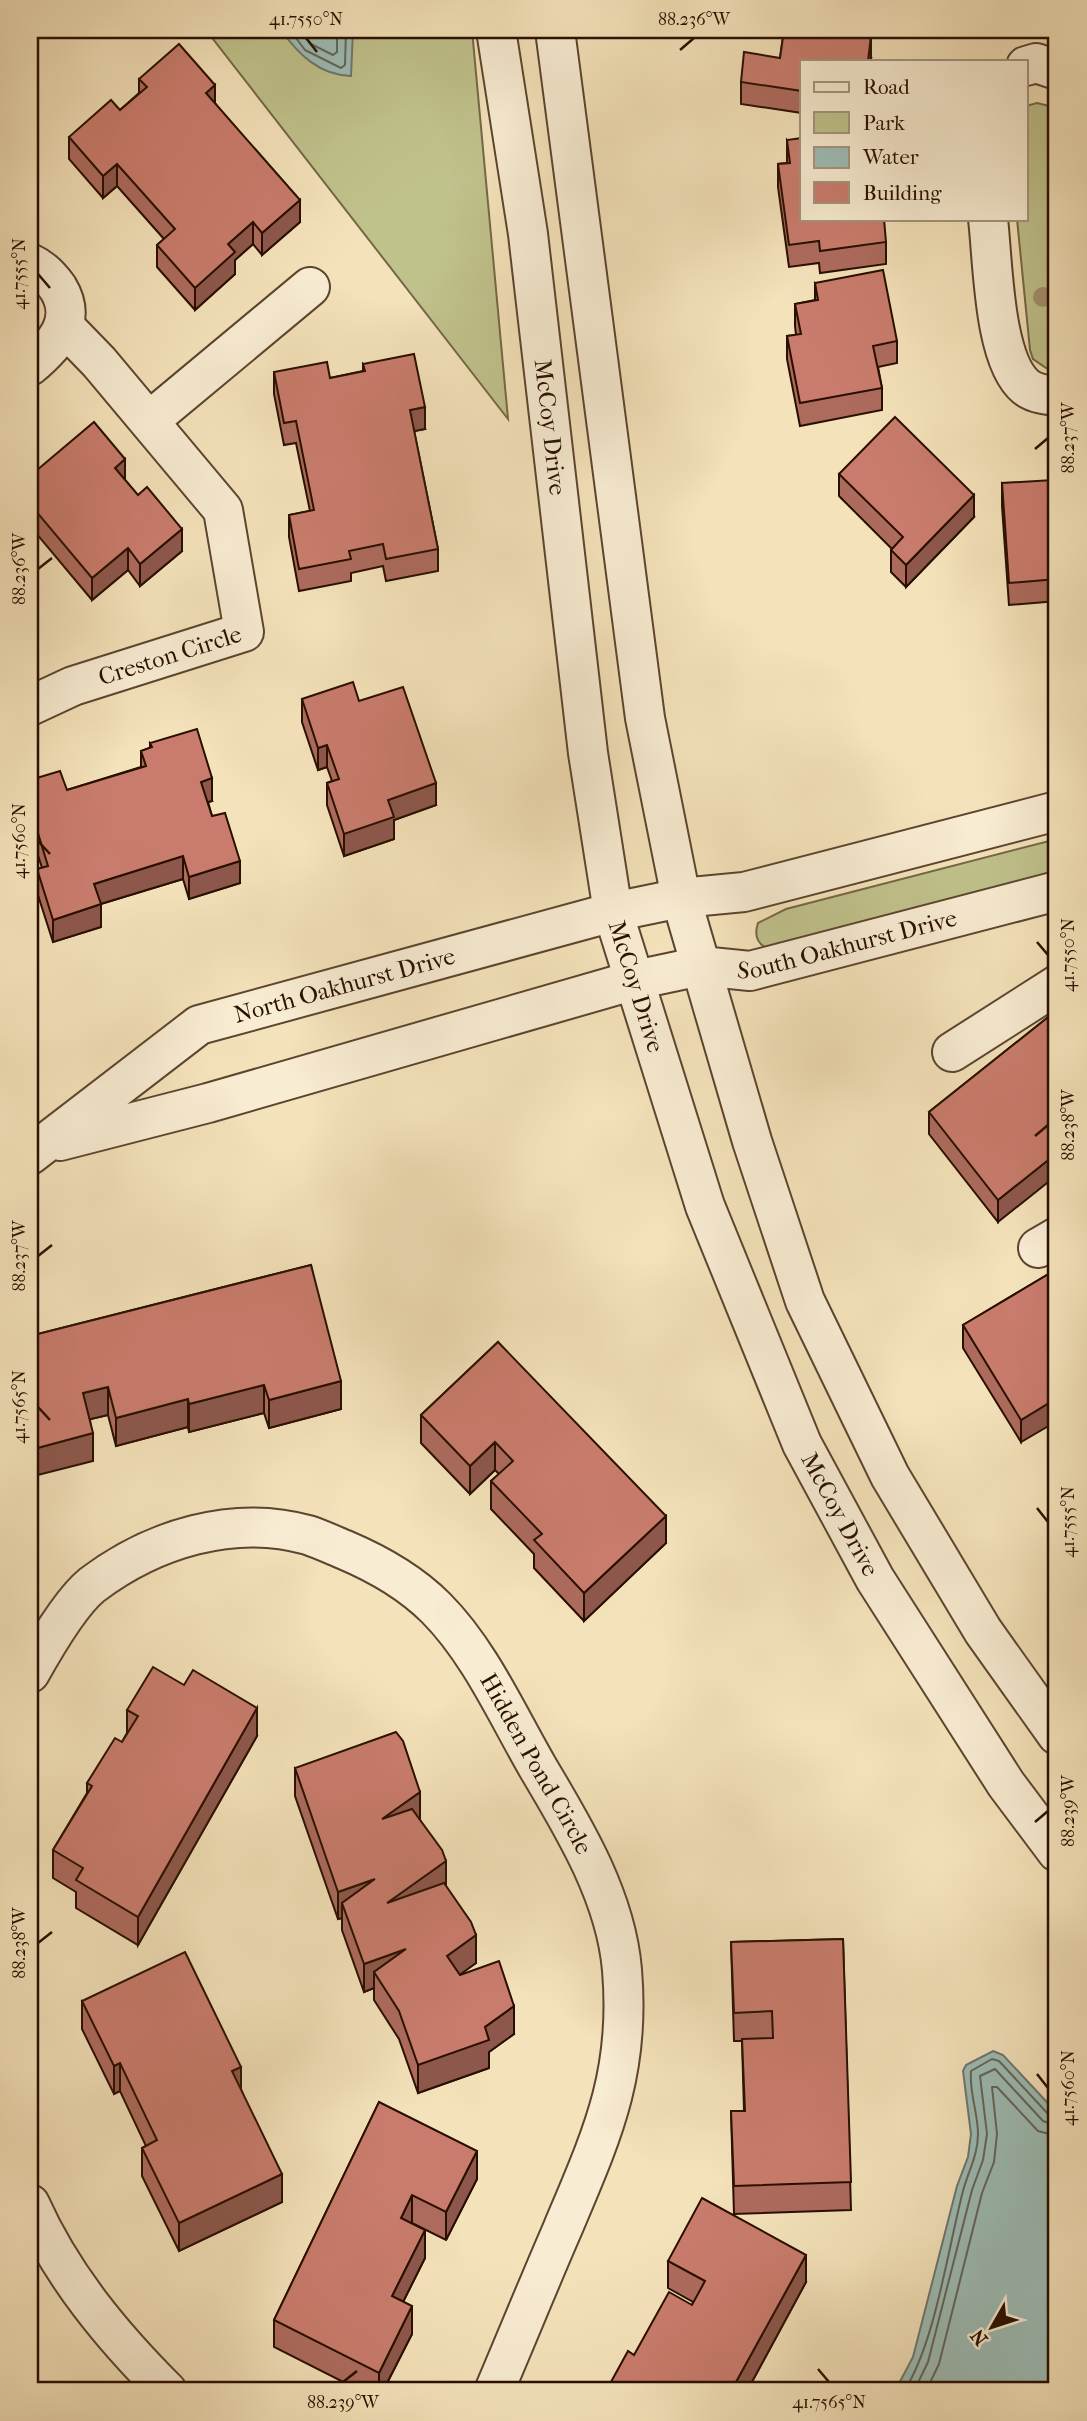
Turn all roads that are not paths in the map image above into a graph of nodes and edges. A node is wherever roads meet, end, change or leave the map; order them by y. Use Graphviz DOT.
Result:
graph roads {
  1 [pos="496,30"];
  2 [pos="555,30"];
  3 [pos="1028,65"];
  4 [pos="1057,70"];
  5 [pos="988,220"];
  6 [pos="30,263"];
  7 [pos="310,287"];
  8 [pos="65,327"];
  9 [pos="30,366"];
  10 [pos="1057,396"];
  11 [pos="149,421"];
  12 [pos="30,706"];
  13 [pos="1057,811"];
  14 [pos="1057,891"];
  15 [pos="681,898"];
  16 [pos="613,912"];
  17 [pos="701,965"];
  18 [pos="635,980"];
  19 [pos="1057,985"];
  20 [pos="952,1052"];
  21 [pos="34,1141"];
  22 [pos="30,1673"];
  23 [pos="1057,1735"];
  24 [pos="1057,1852"];
  25 [pos="30,2204"];
  26 [pos="167,2391"];
  27 [pos="494,2391"];
  1 -- 16 [label="street, McCoy Drive"];
  2 -- 15 [label="street"];
  3 -- 4 [label="street"];
  5 -- 10 [label="street"];
  6 -- 8 [label="street"];
  7 -- 11 [label="street"];
  8 -- 9 [label="street"];
  8 -- 11 [label="street, Creston Circle"];
  11 -- 12 [label="street, Creston Circle"];
  13 -- 15 [label="street"];
  14 -- 17 [label="street, South Oakhurst Drive"];
  15 -- 16 [label="street, North Oakhurst Drive"];
  15 -- 17 [label="street"];
  16 -- 18 [label="street, McCoy Drive"];
  16 -- 21 [label="street, North Oakhurst Drive"];
  17 -- 18 [label="street, South Oakhurst Drive"];
  17 -- 23 [label="street"];
  18 -- 21 [label="street, North Oakhurst Drive"];
  18 -- 24 [label="street, McCoy Drive"];
  19 -- 20 [label="street"];
  22 -- 27 [label="street, Hidden Pond Circle"];
  25 -- 26 [label="street"];
}
